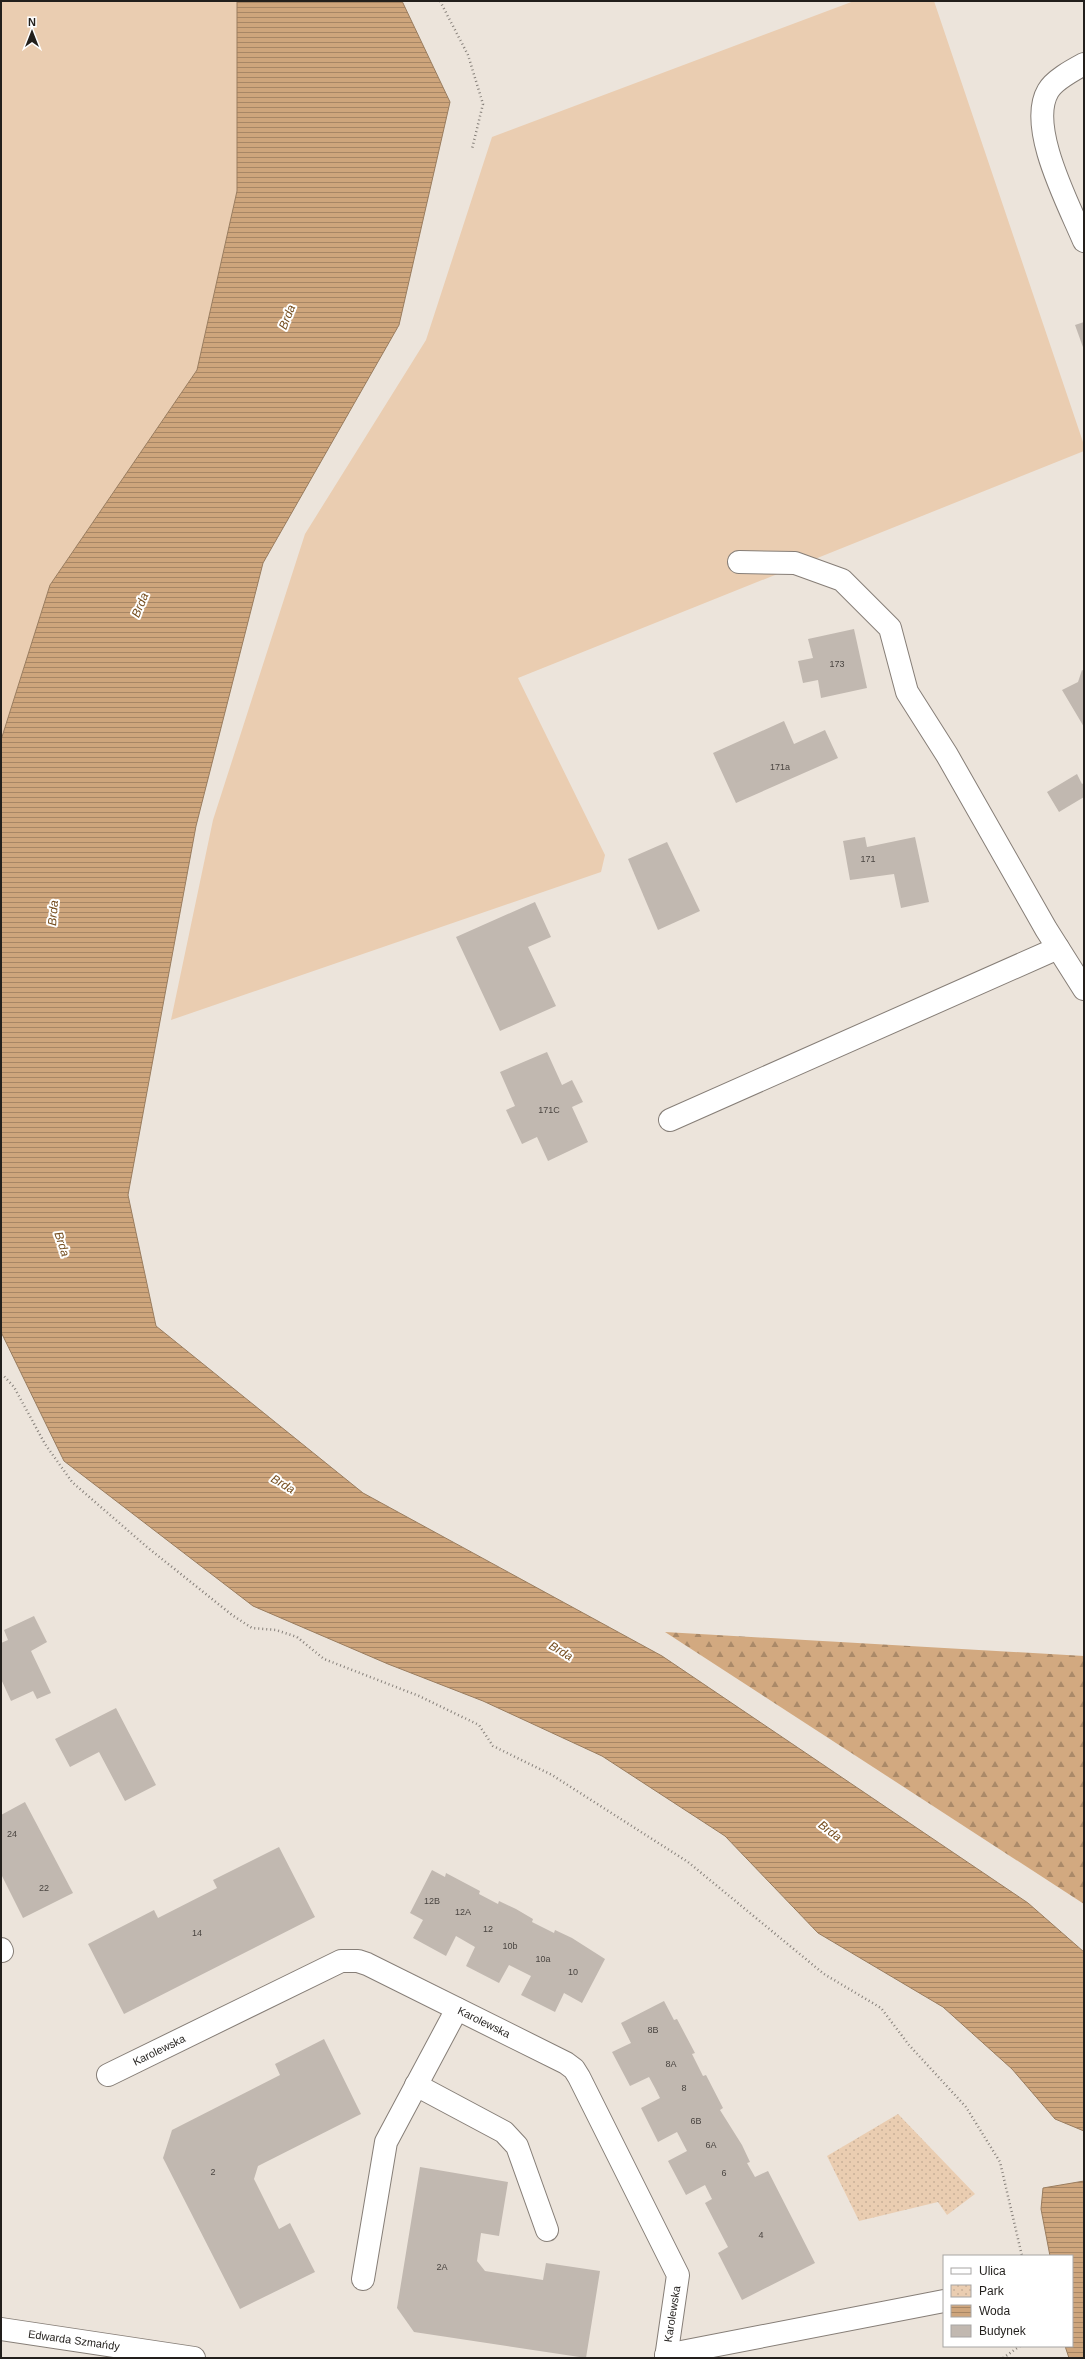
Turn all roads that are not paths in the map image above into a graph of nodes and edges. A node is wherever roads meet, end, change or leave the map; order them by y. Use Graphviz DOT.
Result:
graph roads {
  1 [pos="1084,64"];
  2 [pos="1084,241"];
  3 [pos="739,562"];
  4 [pos="1058,948"];
  5 [pos="1084,989"];
  6 [pos="670,1120"];
  7 [pos="457,2009"];
  8 [pos="108,2075"];
  9 [pos="416,2085"];
  10 [pos="547,2230"];
  11 [pos="363,2279"];
  12 [pos="943,2301"];
  13 [pos="1,2329"];
  14 [pos="666,2356"];
  15 [pos="194,2358"];
  1 -- 2 [label="street"];
  3 -- 4 [label="street"];
  4 -- 5 [label="street"];
  4 -- 6 [label="street"];
  7 -- 8 [label="street, Karolewska"];
  7 -- 9 [label="street"];
  7 -- 14 [label="street, Karolewska"];
  9 -- 10 [label="street"];
  9 -- 11 [label="street"];
  12 -- 14 [label="street"];
  13 -- 15 [label="street, Edwarda Szmańdy"];
}
